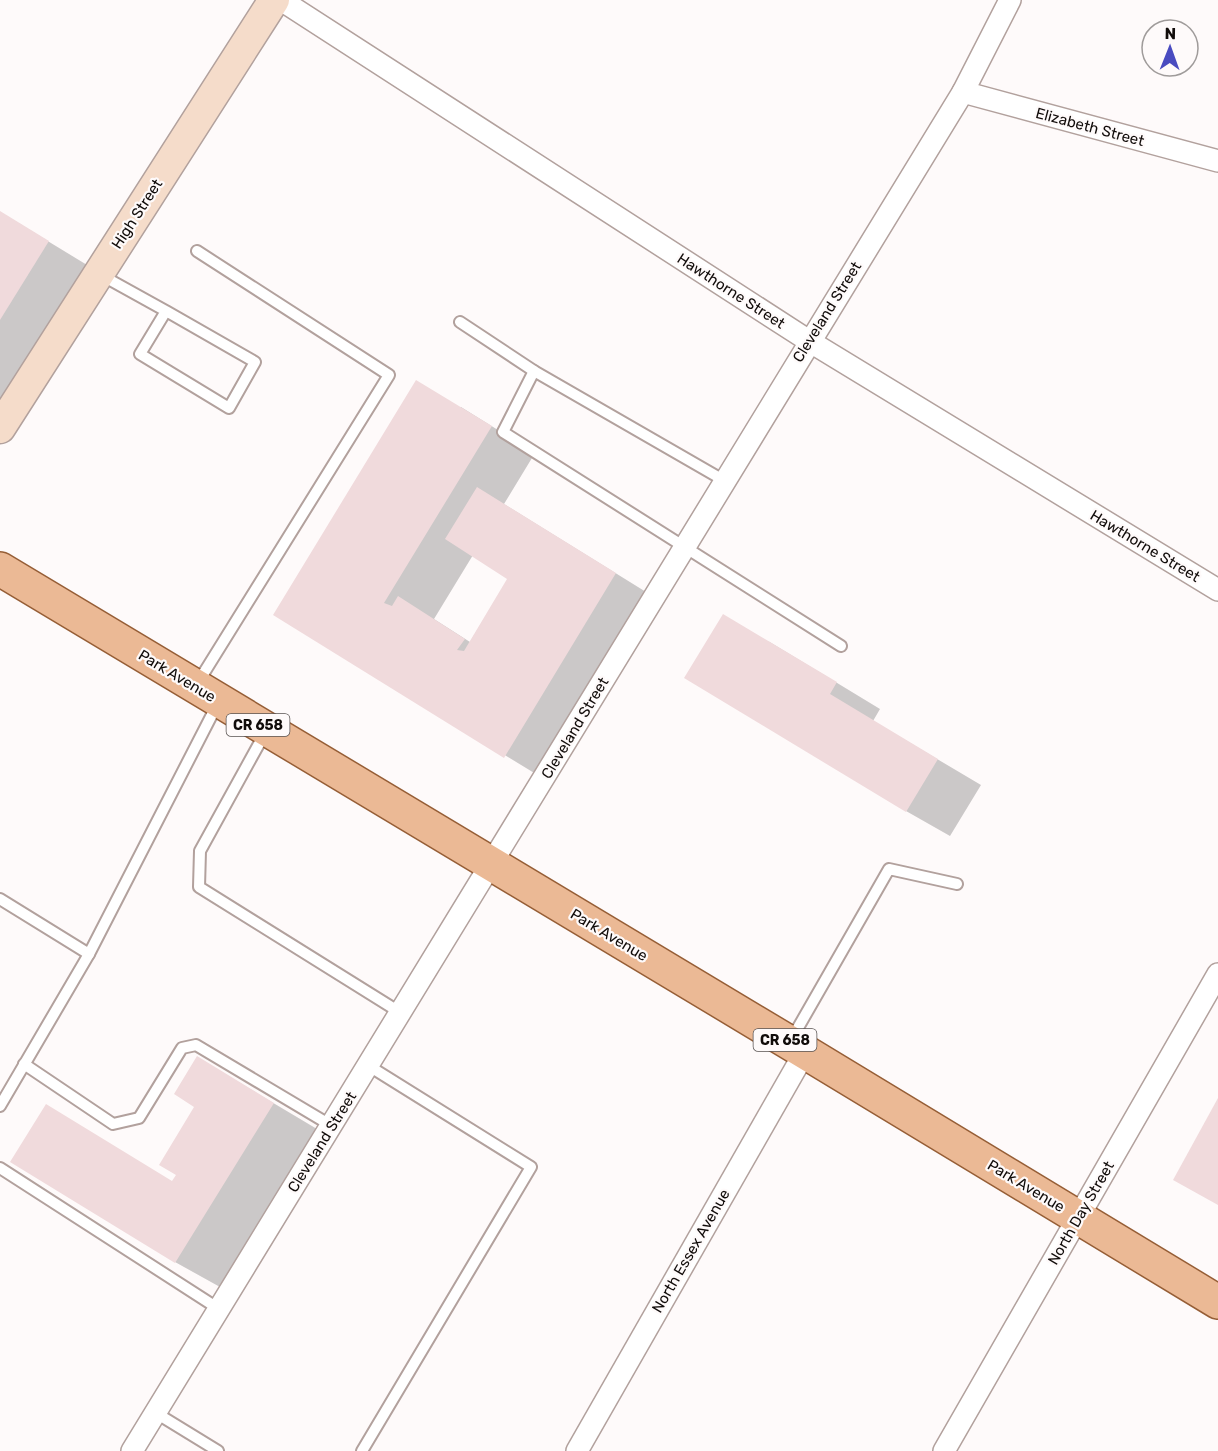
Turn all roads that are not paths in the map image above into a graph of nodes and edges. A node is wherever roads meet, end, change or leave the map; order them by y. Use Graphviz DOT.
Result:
graph roads {
  1 [pos="274,0"];
  2 [pos="280,0"];
  3 [pos="1010,0"];
  4 [pos="963,92"];
  5 [pos="1218,161"];
  6 [pos="197,251"];
  7 [pos="98,274"];
  8 [pos="166,311"];
  9 [pos="460,322"];
  10 [pos="809,341"];
  11 [pos="534,371"];
  12 [pos="0,428"];
  13 [pos="725,480"];
  14 [pos="686,545"];
  15 [pos="0,569"];
  16 [pos="1218,590"];
  17 [pos="842,646"];
  18 [pos="207,694"];
  19 [pos="267,730"];
  20 [pos="492,866"];
  21 [pos="957,884"];
  22 [pos="0,899"];
  23 [pos="88,954"];
  24 [pos="1218,974"];
  25 [pos="401,1013"];
  26 [pos="797,1047"];
  27 [pos="24,1064"];
  28 [pos="369,1066"];
  29 [pos="0,1106"];
  30 [pos="332,1126"];
  31 [pos="0,1168"];
  32 [pos="1079,1217"];
  33 [pos="1218,1302"];
  34 [pos="219,1309"];
  35 [pos="156,1413"];
  36 [pos="132,1451"];
  37 [pos="218,1451"];
  38 [pos="362,1451"];
  39 [pos="577,1451"];
  40 [pos="945,1451"];
  1 -- 7 [label="main road, High Street"];
  2 -- 10 [label="street, Hawthorne Street"];
  3 -- 4 [label="street, Cleveland Street"];
  4 -- 5 [label="street, Elizabeth Street"];
  4 -- 10 [label="street, Cleveland Street"];
  6 -- 18 [label="lane"];
  7 -- 8 [label="lane"];
  7 -- 12 [label="main road, High Street"];
  8 -- 8 [label="lane"];
  9 -- 11 [label="lane"];
  10 -- 13 [label="street, Cleveland Street"];
  10 -- 16 [label="street, Hawthorne Street"];
  11 -- 13 [label="lane"];
  11 -- 14 [label="lane"];
  13 -- 14 [label="street, Cleveland Street"];
  14 -- 17 [label="lane"];
  14 -- 20 [label="street, Cleveland Street"];
  15 -- 18 [label="main road, Park Avenue / CR 658"];
  18 -- 19 [label="main road, Park Avenue / CR 658"];
  18 -- 23 [label="lane"];
  19 -- 20 [label="main road, Park Avenue / CR 658"];
  19 -- 25 [label="lane"];
  20 -- 25 [label="street, Cleveland Street"];
  20 -- 26 [label="main road, Park Avenue / CR 658"];
  21 -- 26 [label="lane"];
  22 -- 23 [label="lane"];
  23 -- 27 [label="lane"];
  24 -- 32 [label="street, North Day Street"];
  25 -- 28 [label="street, Cleveland Street"];
  26 -- 32 [label="main road, Park Avenue / CR 658"];
  26 -- 39 [label="street, North Essex Avenue"];
  27 -- 29 [label="lane"];
  27 -- 30 [label="lane"];
  28 -- 30 [label="street, Cleveland Street"];
  28 -- 38 [label="lane"];
  30 -- 34 [label="street, Cleveland Street"];
  31 -- 34 [label="lane"];
  32 -- 33 [label="main road, Park Avenue / CR 658"];
  32 -- 40 [label="street, North Day Street"];
  34 -- 35 [label="street, Cleveland Street"];
  35 -- 36 [label="street, Cleveland Street"];
  35 -- 37 [label="lane"];
}
